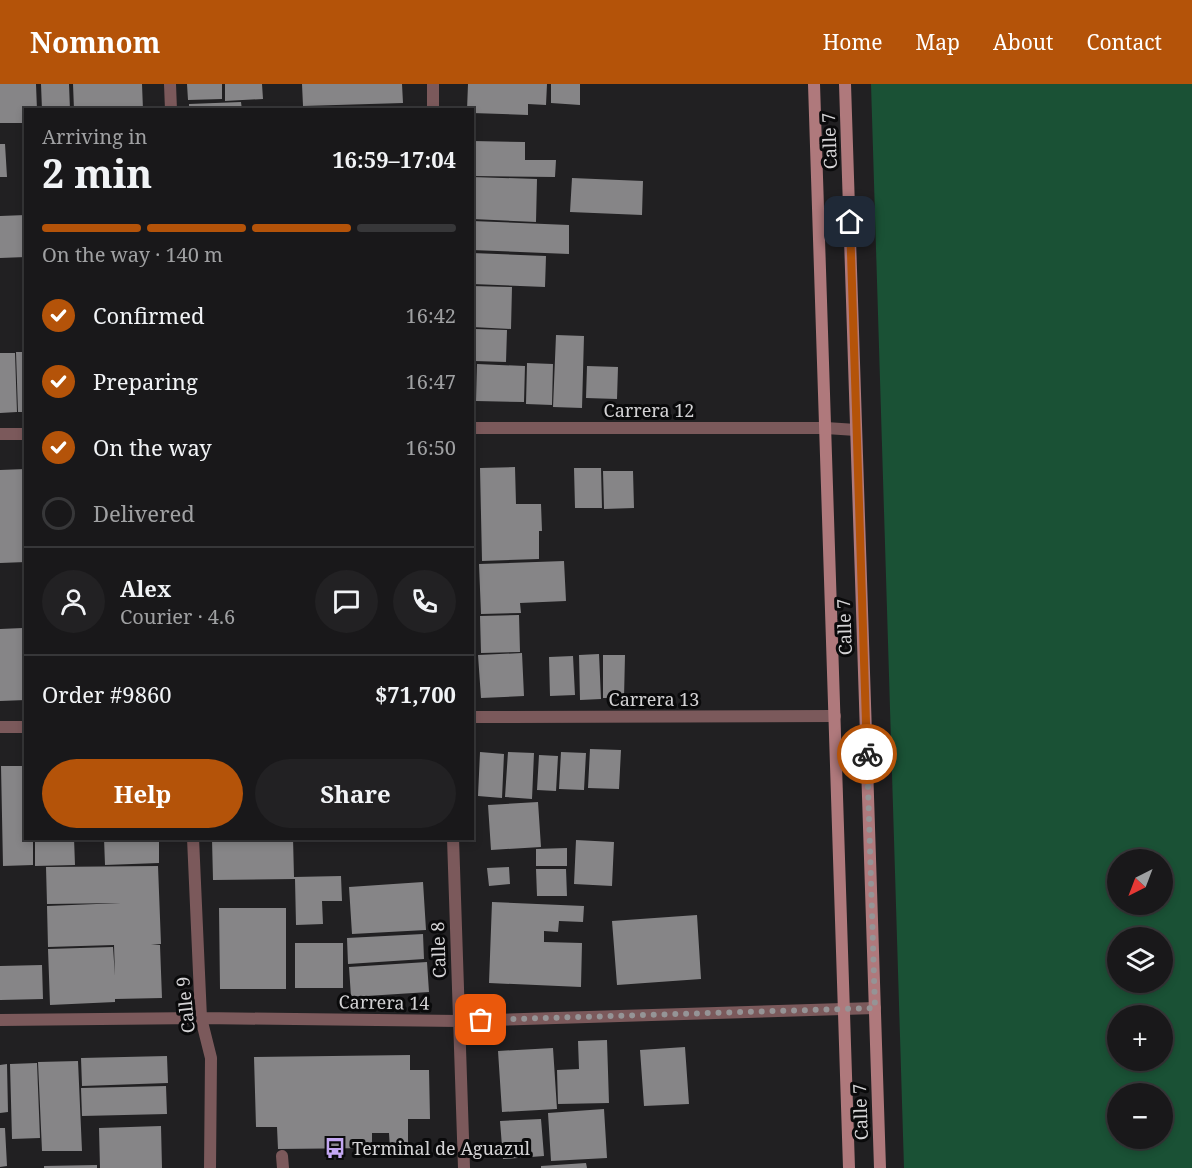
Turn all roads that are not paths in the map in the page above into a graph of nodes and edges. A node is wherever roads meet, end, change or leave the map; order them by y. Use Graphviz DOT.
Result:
graph roads {
  1 [pos="170,84"];
  2 [pos="433,84"];
  3 [pos="814,84"];
  4 [pos="845,84"];
  5 [pos="171,108"];
  6 [pos="434,108"];
  7 [pos="474,428"];
  8 [pos="826,428"];
  9 [pos="856,430"];
  10 [pos="0,434"];
  11 [pos="24,434"];
  12 [pos="835,716"];
  13 [pos="474,717"];
  14 [pos="0,727"];
  15 [pos="24,727"];
  16 [pos="193,840"];
  17 [pos="453,840"];
  18 [pos="875,1008"];
  19 [pos="844,1009"];
  20 [pos="201,1018"];
  21 [pos="0,1020"];
  22 [pos="459,1021"];
  23 [pos="210,1168"];
  24 [pos="464,1168"];
  25 [pos="849,1168"];
  26 [pos="880,1168"];
  1 -- 5 [label="street"];
  2 -- 6 [label="street"];
  3 -- 8 [label="main road, Calle 7"];
  4 -- 9 [label="main road, Calle 7"];
  7 -- 8 [label="street, Carrera 12"];
  8 -- 9 [label="street, Carrera 12"];
  8 -- 12 [label="main road, Calle 7"];
  9 -- 18 [label="main road, Calle 7"];
  10 -- 11 [label="street"];
  12 -- 13 [label="street, Carrera 13"];
  12 -- 19 [label="main road, Calle 7"];
  14 -- 15 [label="street"];
  16 -- 20 [label="street, Calle 9"];
  17 -- 22 [label="street, Calle 8"];
  18 -- 19 [label="street, Carrera 14"];
  18 -- 26 [label="main road, Calle 7"];
  19 -- 22 [label="street, Carrera 14"];
  19 -- 25 [label="main road, Calle 7"];
  20 -- 21 [label="street, Carrera 14"];
  20 -- 22 [label="street, Carrera 14"];
  20 -- 23 [label="street, Calle 9"];
  22 -- 24 [label="street, Calle 8"];
}
